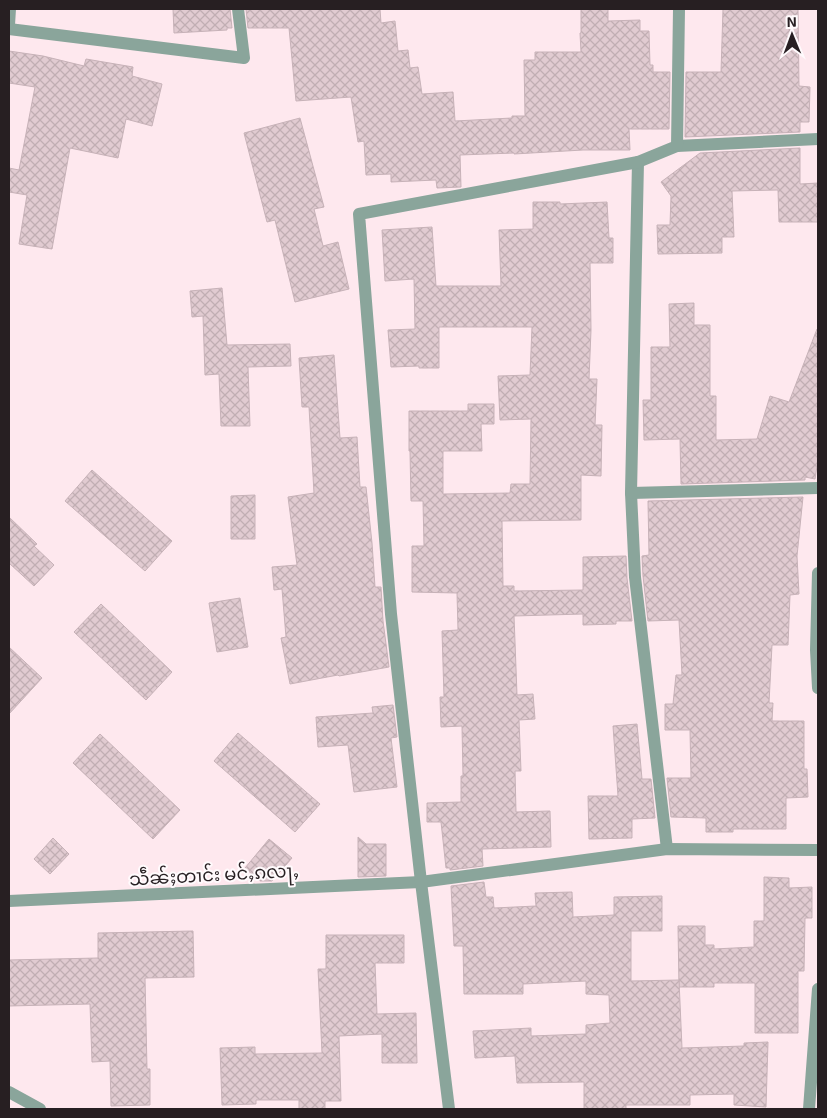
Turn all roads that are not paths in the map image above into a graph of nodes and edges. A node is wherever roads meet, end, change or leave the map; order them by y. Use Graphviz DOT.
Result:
graph roads {
  1 [pos="10,9"];
  2 [pos="238,9"];
  3 [pos="679,9"];
  4 [pos="9,26"];
  5 [pos="9,29"];
  6 [pos="818,139"];
  7 [pos="677,146"];
  8 [pos="638,162"];
  9 [pos="818,488"];
  10 [pos="631,493"];
  11 [pos="818,573"];
  12 [pos="818,688"];
  13 [pos="667,849"];
  14 [pos="818,850"];
  15 [pos="421,882"];
  16 [pos="9,901"];
  17 [pos="818,990"];
  18 [pos="9,1092"];
  19 [pos="40,1109"];
  20 [pos="449,1109"];
  21 [pos="809,1109"];
  1 -- 4 [label="street"];
  2 -- 5 [label="street"];
  3 -- 7 [label="street"];
  6 -- 7 [label="street"];
  7 -- 8 [label="street"];
  8 -- 10 [label="street"];
  8 -- 15 [label="street"];
  9 -- 10 [label="street"];
  10 -- 13 [label="street"];
  11 -- 12 [label="street"];
  13 -- 14 [label="street, သဵၼ်ႈတၢင်း မင်ႇၵလႃႇ"];
  13 -- 15 [label="street, သဵၼ်ႈတၢင်း မင်ႇၵလႃႇ"];
  15 -- 16 [label="street, သဵၼ်ႈတၢင်း မင်ႇၵလႃႇ"];
  15 -- 20 [label="street"];
  17 -- 21 [label="street"];
  18 -- 19 [label="street"];
}
